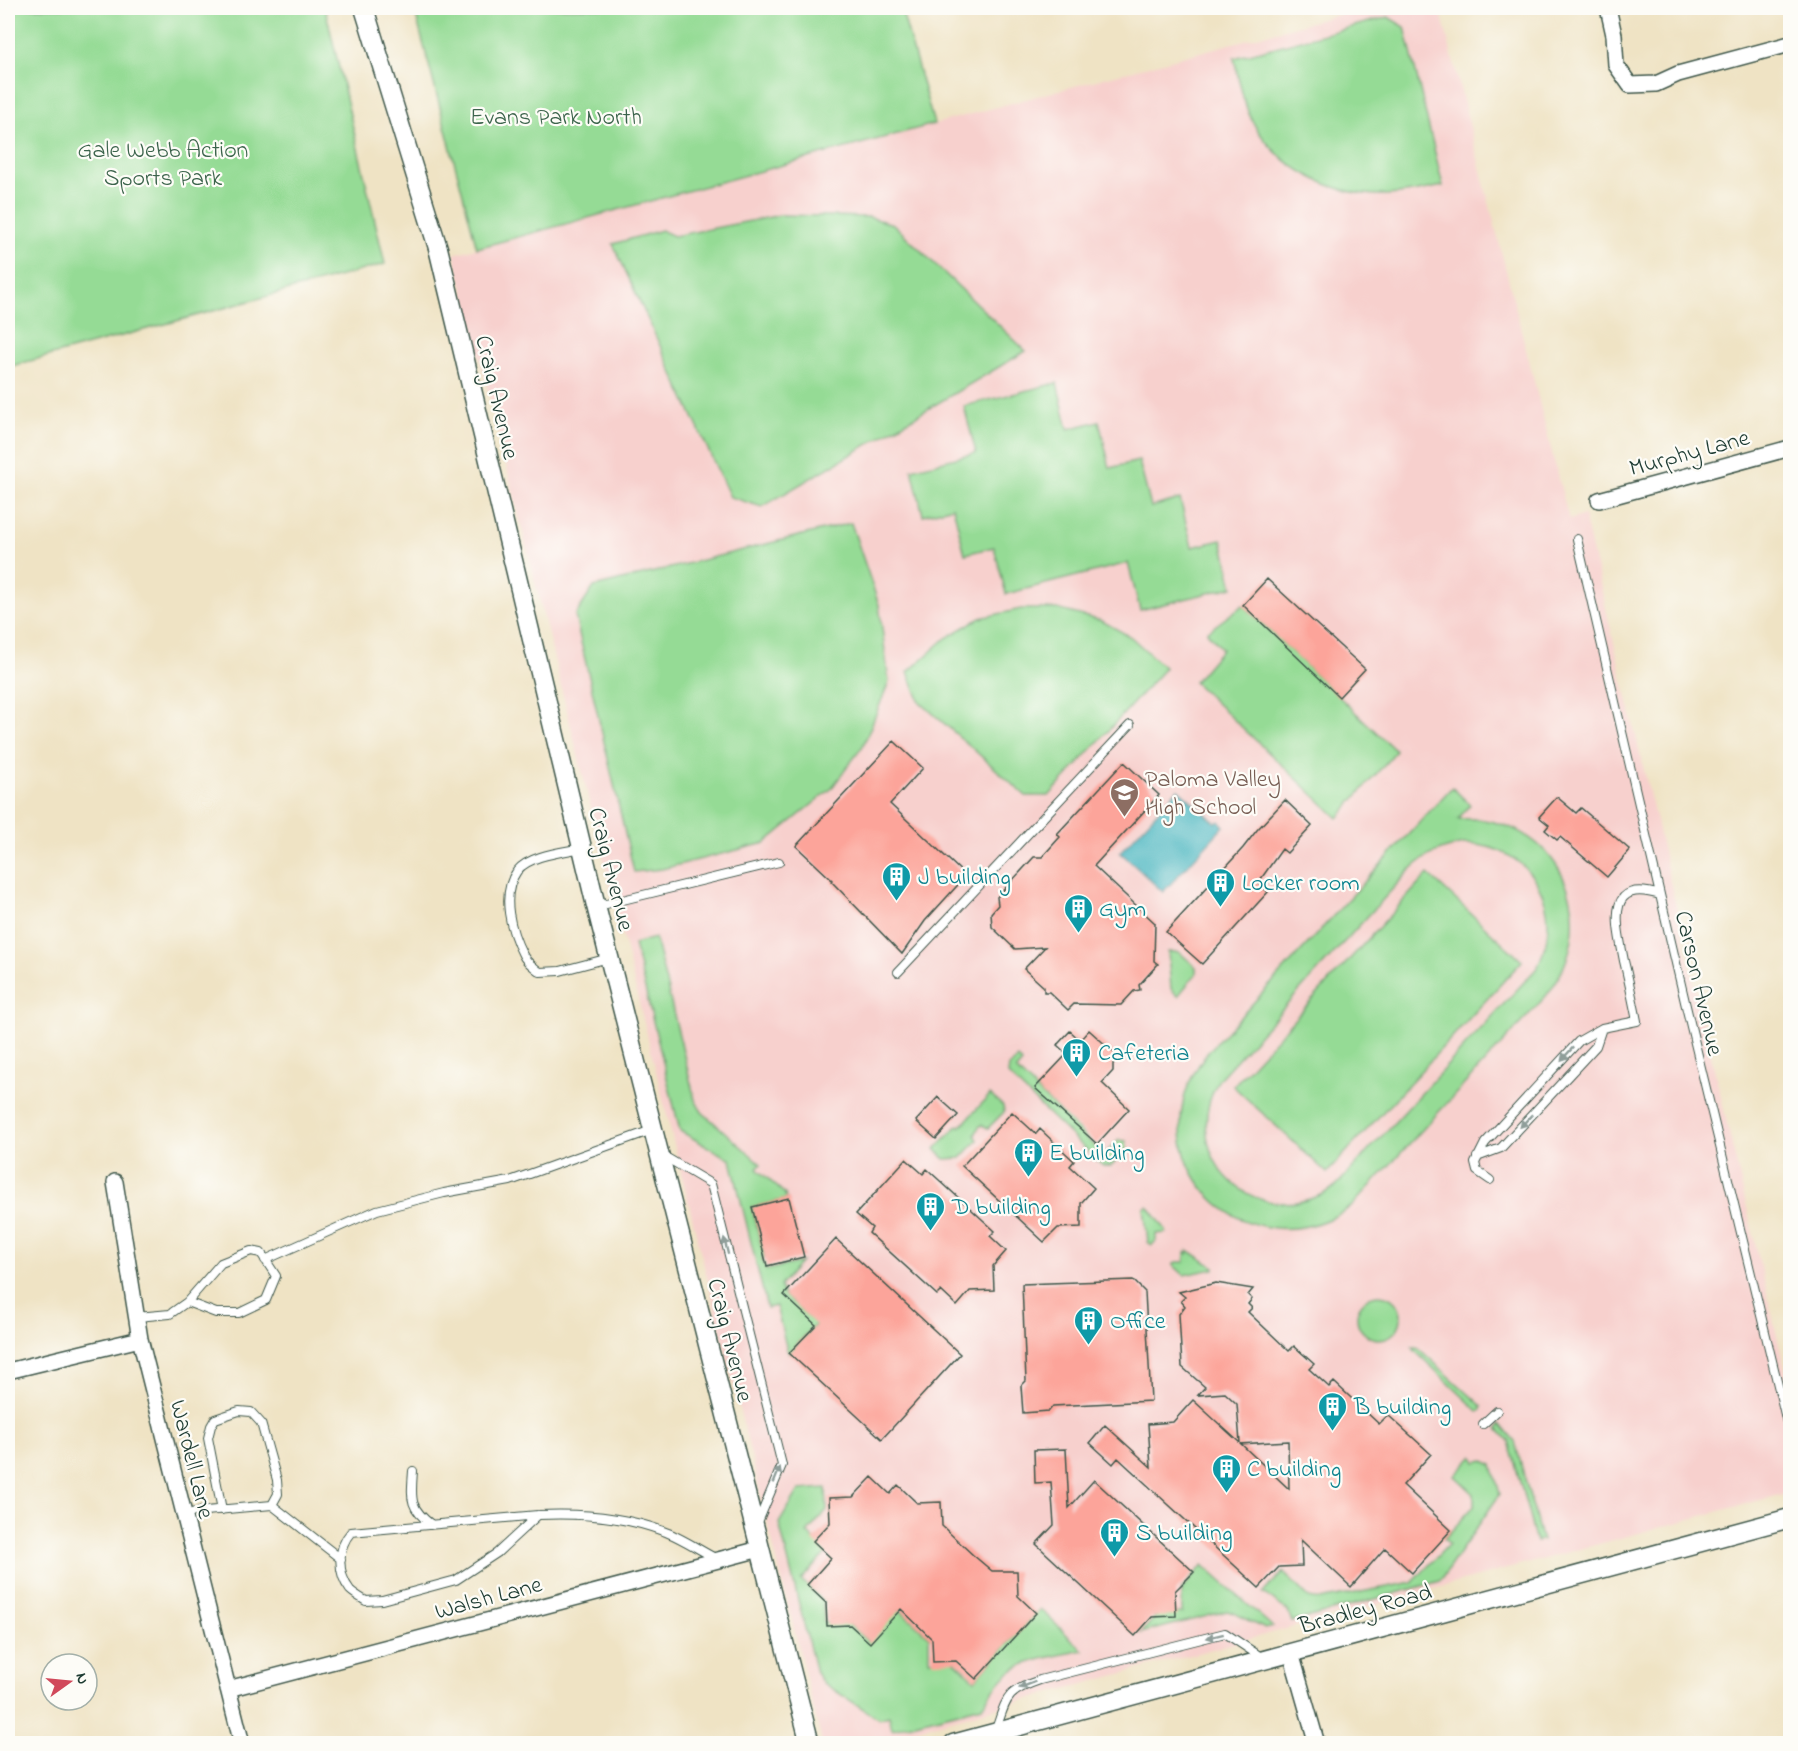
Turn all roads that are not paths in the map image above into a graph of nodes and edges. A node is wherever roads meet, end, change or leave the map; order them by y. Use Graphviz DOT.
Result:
graph roads {
  1 [pos="364,8"];
  2 [pos="1608,8"];
  3 [pos="1791,44"];
  4 [pos="1791,448"];
  5 [pos="1599,500"];
  6 [pos="1577,539"];
  7 [pos="1130,725"];
  8 [pos="582,848"];
  9 [pos="779,862"];
  10 [pos="1660,895"];
  11 [pos="596,906"];
  12 [pos="609,957"];
  13 [pos="898,972"];
  14 [pos="1602,1028"];
  15 [pos="653,1130"];
  16 [pos="659,1153"];
  17 [pos="1478,1157"];
  18 [pos="1490,1180"];
  19 [pos="115,1182"];
  20 [pos="266,1260"];
  21 [pos="187,1302"];
  22 [pos="137,1317"];
  23 [pos="140,1339"];
  24 [pos="8,1371"];
  25 [pos="1497,1411"];
  26 [pos="1483,1424"];
  27 [pos="1791,1435"];
  28 [pos="413,1472"];
  29 [pos="272,1505"];
  30 [pos="222,1510"];
  31 [pos="184,1515"];
  32 [pos="538,1515"];
  33 [pos="1791,1518"];
  34 [pos="432,1525"];
  35 [pos="755,1529"];
  36 [pos="760,1549"];
  37 [pos="341,1559"];
  38 [pos="718,1560"];
  39 [pos="1291,1653"];
  40 [pos="1266,1659"];
  41 [pos="228,1689"];
  42 [pos="995,1732"];
  43 [pos="242,1743"];
  44 [pos="810,1743"];
  45 [pos="953,1743"];
  46 [pos="1317,1743"];
  1 -- 8 [label="street, Craig Avenue"];
  2 -- 3 [label="street"];
  4 -- 5 [label="street, Murphy Lane"];
  6 -- 10 [label="lane, Carson Avenue"];
  7 -- 13 [label="lane"];
  8 -- 11 [label="street, Craig Avenue"];
  8 -- 12 [label="lane"];
  9 -- 11 [label="lane"];
  10 -- 14 [label="lane"];
  10 -- 27 [label="lane, Carson Avenue"];
  11 -- 12 [label="street, Craig Avenue"];
  12 -- 15 [label="street, Craig Avenue"];
  14 -- 17 [label="lane, one-way"];
  14 -- 17 [label="lane, one-way"];
  15 -- 16 [label="street, Craig Avenue"];
  15 -- 20 [label="lane"];
  16 -- 35 [label="street, Craig Avenue"];
  35 -- 16 [label="lane, one-way"];
  17 -- 18 [label="lane"];
  19 -- 22 [label="street, Wardell Lane"];
  20 -- 21 [label="lane"];
  20 -- 21 [label="lane"];
  21 -- 22 [label="lane"];
  22 -- 23 [label="street, Wardell Lane"];
  23 -- 24 [label="street"];
  23 -- 31 [label="street, Wardell Lane"];
  25 -- 26 [label="lane"];
  28 -- 34 [label="lane"];
  29 -- 30 [label="lane"];
  29 -- 30 [label="lane"];
  29 -- 37 [label="lane"];
  30 -- 31 [label="lane"];
  31 -- 41 [label="street, Wardell Lane"];
  32 -- 34 [label="lane"];
  32 -- 37 [label="lane"];
  32 -- 38 [label="lane"];
  33 -- 39 [label="street, Bradley Road"];
  34 -- 37 [label="lane"];
  35 -- 36 [label="street, Craig Avenue"];
  36 -- 38 [label="street, Walsh Lane"];
  36 -- 44 [label="street, Craig Avenue"];
  38 -- 41 [label="street, Walsh Lane"];
  39 -- 40 [label="street, Bradley Road"];
  39 -- 46 [label="street"];
  40 -- 42 [label="street, Bradley Road"];
  40 -- 42 [label="lane, one-way"];
  41 -- 43 [label="street, Wardell Lane"];
  42 -- 45 [label="street, Bradley Road"];
}
